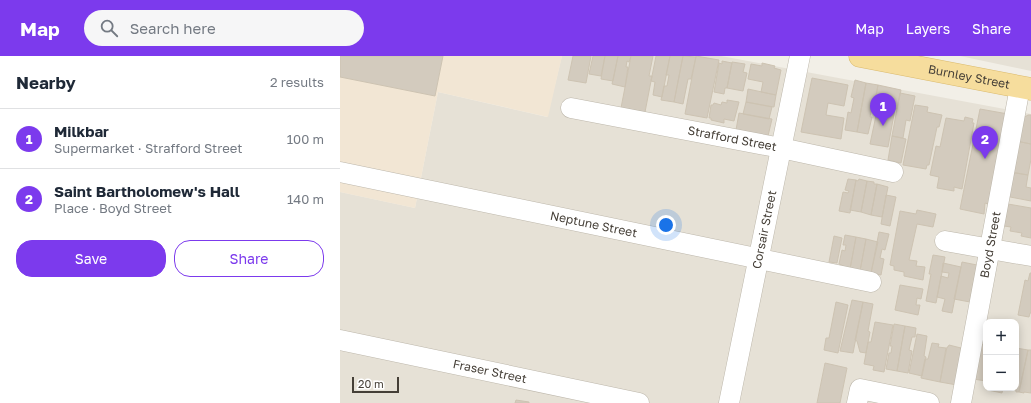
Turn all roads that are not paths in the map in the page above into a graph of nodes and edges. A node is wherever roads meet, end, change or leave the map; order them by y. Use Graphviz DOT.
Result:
graph roads {
  1 [pos="800,56"];
  2 [pos="860,56"];
  3 [pos="1026,88"];
  4 [pos="571,108"];
  5 [pos="781,148"];
  6 [pos="340,172"];
  7 [pos="893,172"];
  8 [pos="945,241"];
  9 [pos="991,249"];
  10 [pos="1031,256"];
  11 [pos="758,259"];
  12 [pos="872,282"];
  13 [pos="340,340"];
  14 [pos="639,403"];
  15 [pos="729,403"];
  16 [pos="857,403"];
  17 [pos="929,403"];
  18 [pos="961,403"];
  1 -- 5 [label="street, Corsair Street"];
  2 -- 3 [label="main road, Burnley Street"];
  3 -- 9 [label="street, Boyd Street"];
  4 -- 5 [label="street, Strafford Street"];
  5 -- 7 [label="street, Strafford Street"];
  5 -- 11 [label="street, Corsair Street"];
  6 -- 11 [label="street, Neptune Street"];
  8 -- 9 [label="street"];
  9 -- 10 [label="street"];
  9 -- 18 [label="street, Boyd Street"];
  11 -- 12 [label="street, Neptune Street"];
  11 -- 15 [label="street, Corsair Street"];
  13 -- 14 [label="street, Fraser Street"];
  16 -- 17 [label="street"];
}
